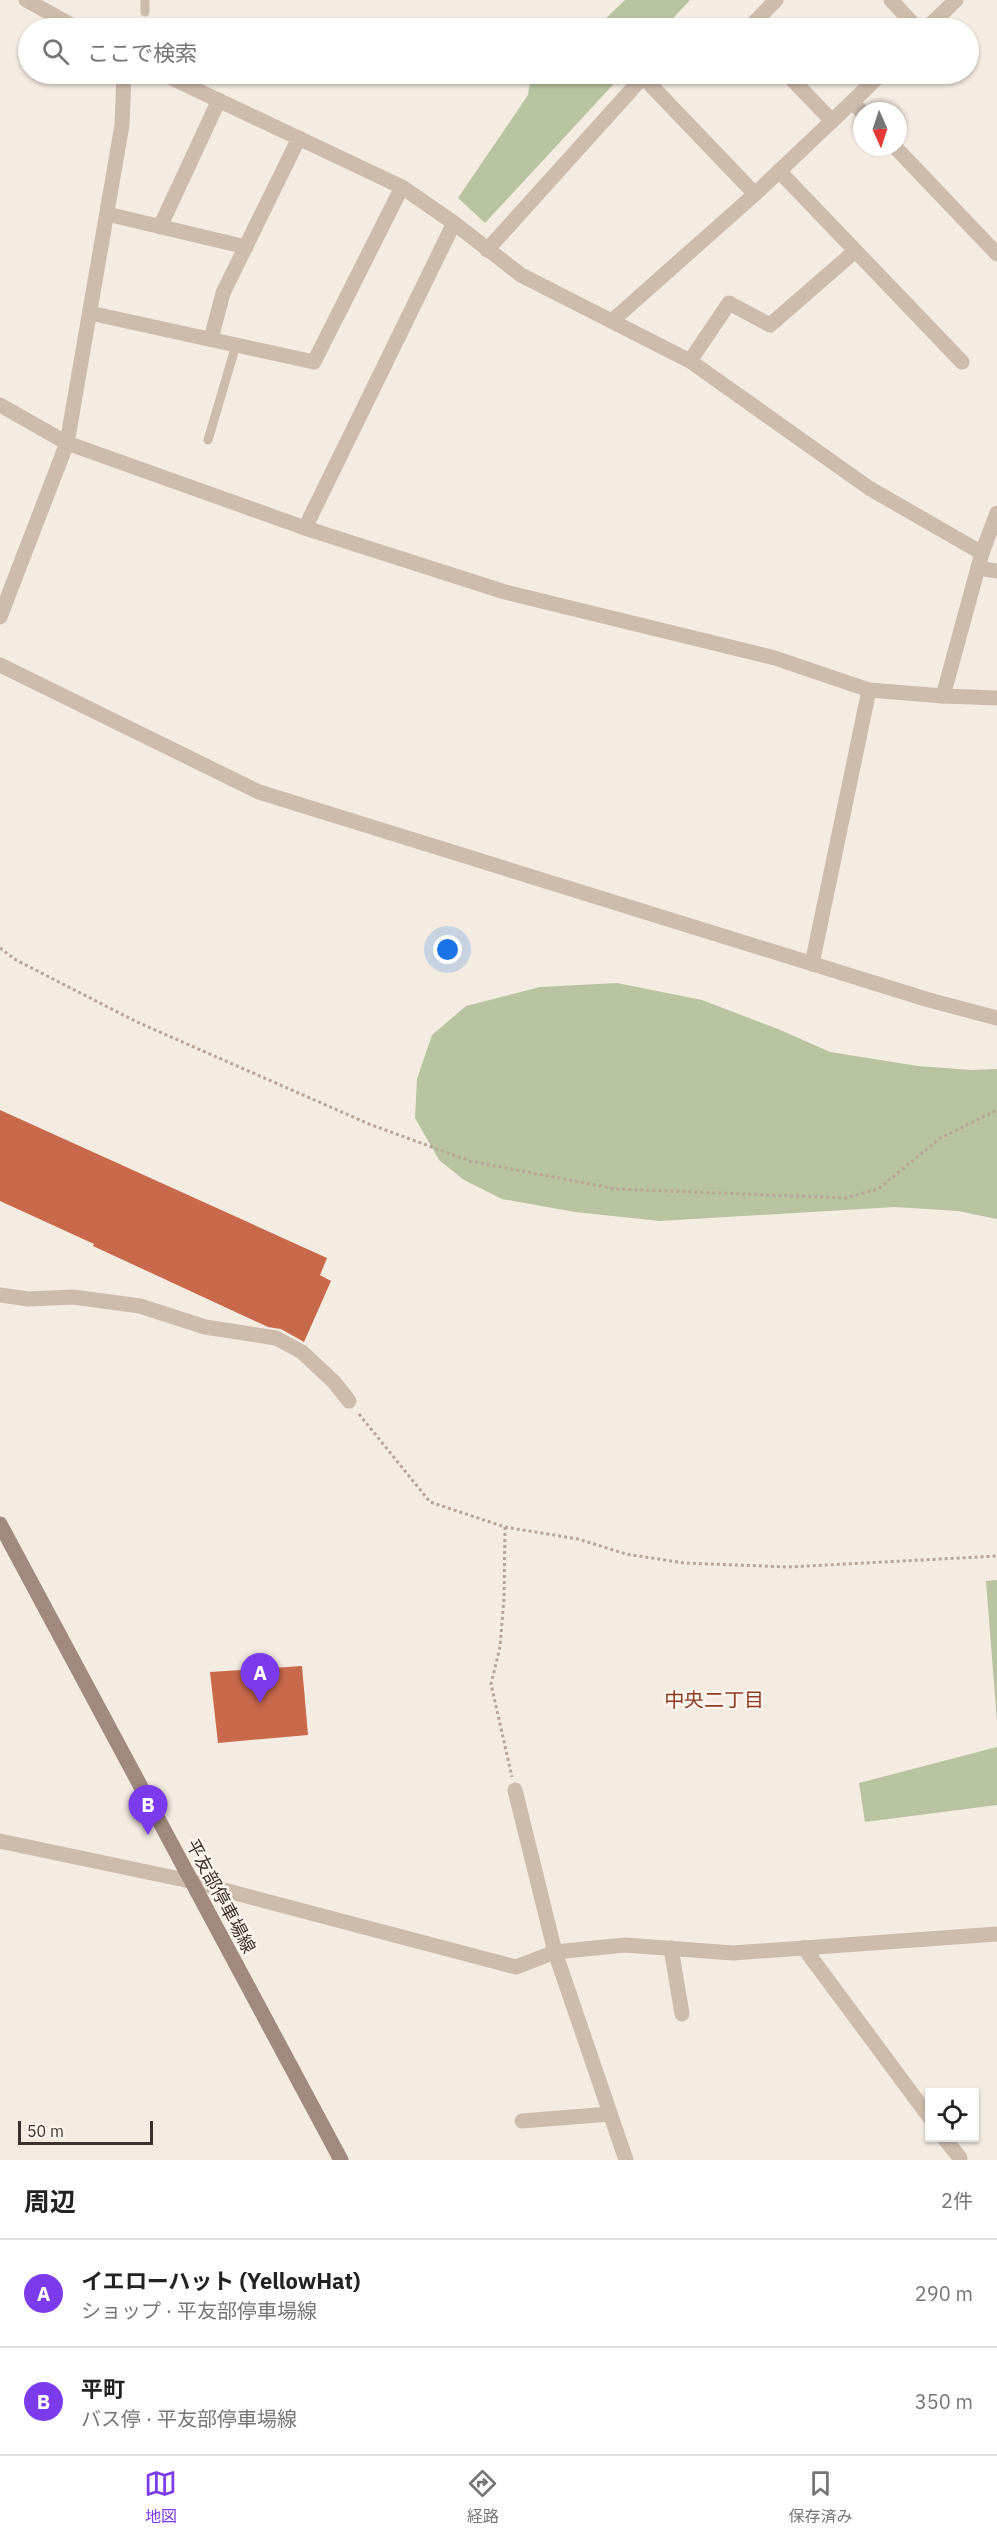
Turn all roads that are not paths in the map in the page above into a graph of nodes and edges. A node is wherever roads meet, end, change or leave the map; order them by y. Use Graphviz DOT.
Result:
graph roads {
  1 [pos="26,0"];
  2 [pos="145,0"];
  3 [pos="776,0"];
  4 [pos="891,0"];
  5 [pos="956,0"];
  6 [pos="145,12"];
  7 [pos="59,18"];
  8 [pos="759,18"];
  9 [pos="908,18"];
  10 [pos="937,18"];
  11 [pos="124,84"];
  12 [pos="185,84"];
  13 [pos="637,84"];
  14 [pos="650,84"];
  15 [pos="797,84"];
  16 [pos="874,84"];
  17 [pos="219,100"];
  18 [pos="861,102"];
  19 [pos="853,109"];
  20 [pos="832,121"];
  21 [pos="299,138"];
  22 [pos="904,156"];
  23 [pos="779,171"];
  24 [pos="402,187"];
  25 [pos="755,194"];
  26 [pos="107,214"];
  27 [pos="454,223"];
  28 [pos="160,227"];
  29 [pos="246,247"];
  30 [pos="487,250"];
  31 [pos="854,252"];
  32 [pos="997,254"];
  33 [pos="90,313"];
  34 [pos="613,320"];
  35 [pos="211,339"];
  36 [pos="236,345"];
  37 [pos="690,361"];
  38 [pos="962,362"];
  39 [pos="0,405"];
  40 [pos="208,440"];
  41 [pos="67,443"];
  42 [pos="997,513"];
  43 [pos="305,528"];
  44 [pos="980,560"];
  45 [pos="997,571"];
  46 [pos="0,617"];
  47 [pos="0,665"];
  48 [pos="869,690"];
  49 [pos="943,696"];
  50 [pos="997,698"];
  51 [pos="812,964"];
  52 [pos="997,1018"];
  53 [pos="0,1296"];
  54 [pos="349,1401"];
  55 [pos="0,1524"];
  56 [pos="515,1790"];
  57 [pos="0,1841"];
  58 [pos="190,1881"];
  59 [pos="997,1934"];
  60 [pos="671,1948"];
  61 [pos="804,1948"];
  62 [pos="555,1952"];
  63 [pos="682,2014"];
  64 [pos="925,2111"];
  65 [pos="610,2114"];
  66 [pos="522,2121"];
  67 [pos="947,2142"];
  68 [pos="960,2158"];
  69 [pos="341,2160"];
  70 [pos="626,2160"];
  1 -- 7 [label="street"];
  2 -- 6 [label="lane"];
  3 -- 8 [label="street"];
  4 -- 9 [label="street"];
  5 -- 10 [label="street"];
  11 -- 26 [label="street"];
  12 -- 17 [label="street"];
  13 -- 30 [label="street"];
  14 -- 25 [label="street"];
  15 -- 20 [label="street"];
  16 -- 18 [label="street"];
  17 -- 21 [label="street"];
  17 -- 28 [label="street"];
  19 -- 20 [label="street"];
  20 -- 23 [label="street"];
  21 -- 24 [label="street"];
  21 -- 29 [label="street"];
  22 -- 32 [label="street"];
  23 -- 25 [label="street"];
  23 -- 31 [label="street"];
  24 -- 27 [label="street"];
  24 -- 36 [label="street"];
  25 -- 34 [label="street"];
  26 -- 28 [label="street"];
  26 -- 33 [label="street"];
  27 -- 30 [label="street"];
  27 -- 43 [label="street"];
  28 -- 29 [label="street"];
  29 -- 35 [label="street"];
  30 -- 34 [label="street"];
  31 -- 37 [label="street"];
  31 -- 38 [label="street"];
  33 -- 35 [label="street"];
  33 -- 41 [label="street"];
  34 -- 37 [label="street"];
  35 -- 36 [label="street"];
  36 -- 40 [label="lane"];
  37 -- 44 [label="street"];
  39 -- 41 [label="street"];
  41 -- 43 [label="street"];
  41 -- 46 [label="street"];
  42 -- 44 [label="street"];
  43 -- 48 [label="street"];
  44 -- 45 [label="street"];
  44 -- 49 [label="street"];
  47 -- 51 [label="street"];
  48 -- 49 [label="street"];
  48 -- 51 [label="street"];
  49 -- 50 [label="street"];
  51 -- 52 [label="street"];
  53 -- 54 [label="street"];
  55 -- 58 [label="main road, 平友部停車場線"];
  56 -- 62 [label="street"];
  57 -- 58 [label="street"];
  58 -- 62 [label="street"];
  58 -- 69 [label="main road, 平友部停車場線"];
  59 -- 61 [label="street"];
  60 -- 61 [label="street"];
  60 -- 62 [label="street"];
  60 -- 63 [label="street"];
  61 -- 64 [label="street"];
  62 -- 65 [label="street"];
  65 -- 66 [label="street"];
  65 -- 70 [label="street"];
  67 -- 68 [label="street"];
}
